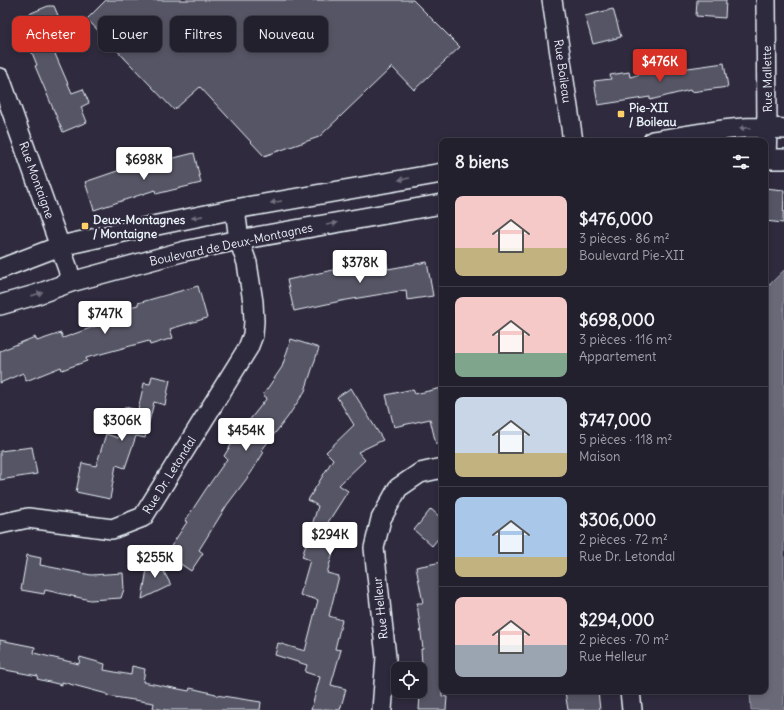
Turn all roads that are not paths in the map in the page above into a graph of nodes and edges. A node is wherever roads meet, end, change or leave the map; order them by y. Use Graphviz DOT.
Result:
graph roads {
  1 [pos="552,0"];
  2 [pos="766,0"];
  3 [pos="0,78"];
  4 [pos="776,129"];
  5 [pos="574,138"];
  6 [pos="672,138"];
  7 [pos="772,159"];
  8 [pos="439,174"];
  9 [pos="439,205"];
  10 [pos="235,210"];
  11 [pos="239,240"];
  12 [pos="60,246"];
  13 [pos="0,269"];
  14 [pos="70,282"];
  15 [pos="0,305"];
  16 [pos="439,469"];
  17 [pos="0,524"];
  18 [pos="630,694"];
  19 [pos="382,710"];
  20 [pos="632,710"];
  1 -- 5 [label="street, Rue Boileau"];
  2 -- 4 [label="street, Rue Mallette"];
  3 -- 12 [label="street, Rue Montaigne"];
  4 -- 6 [label="street, one-way"];
  4 -- 7 [label="street, Rue Mallette"];
  8 -- 10 [label="street, one-way"];
  11 -- 9 [label="street, Boulevard de Deux-Montagnes, one-way"];
  10 -- 11 [label="street, Rue Dr. Letondal"];
  10 -- 12 [label="street, one-way"];
  11 -- 14 [label="street, Boulevard de Deux-Montagnes"];
  11 -- 17 [label="street, Rue Dr. Letondal"];
  12 -- 13 [label="street"];
  12 -- 14 [label="street, Rue Montaigne"];
  15 -- 14 [label="street, Boulevard de Deux-Montagnes, one-way"];
  16 -- 19 [label="street, Rue Helleur"];
  18 -- 20 [label="street"];
}
